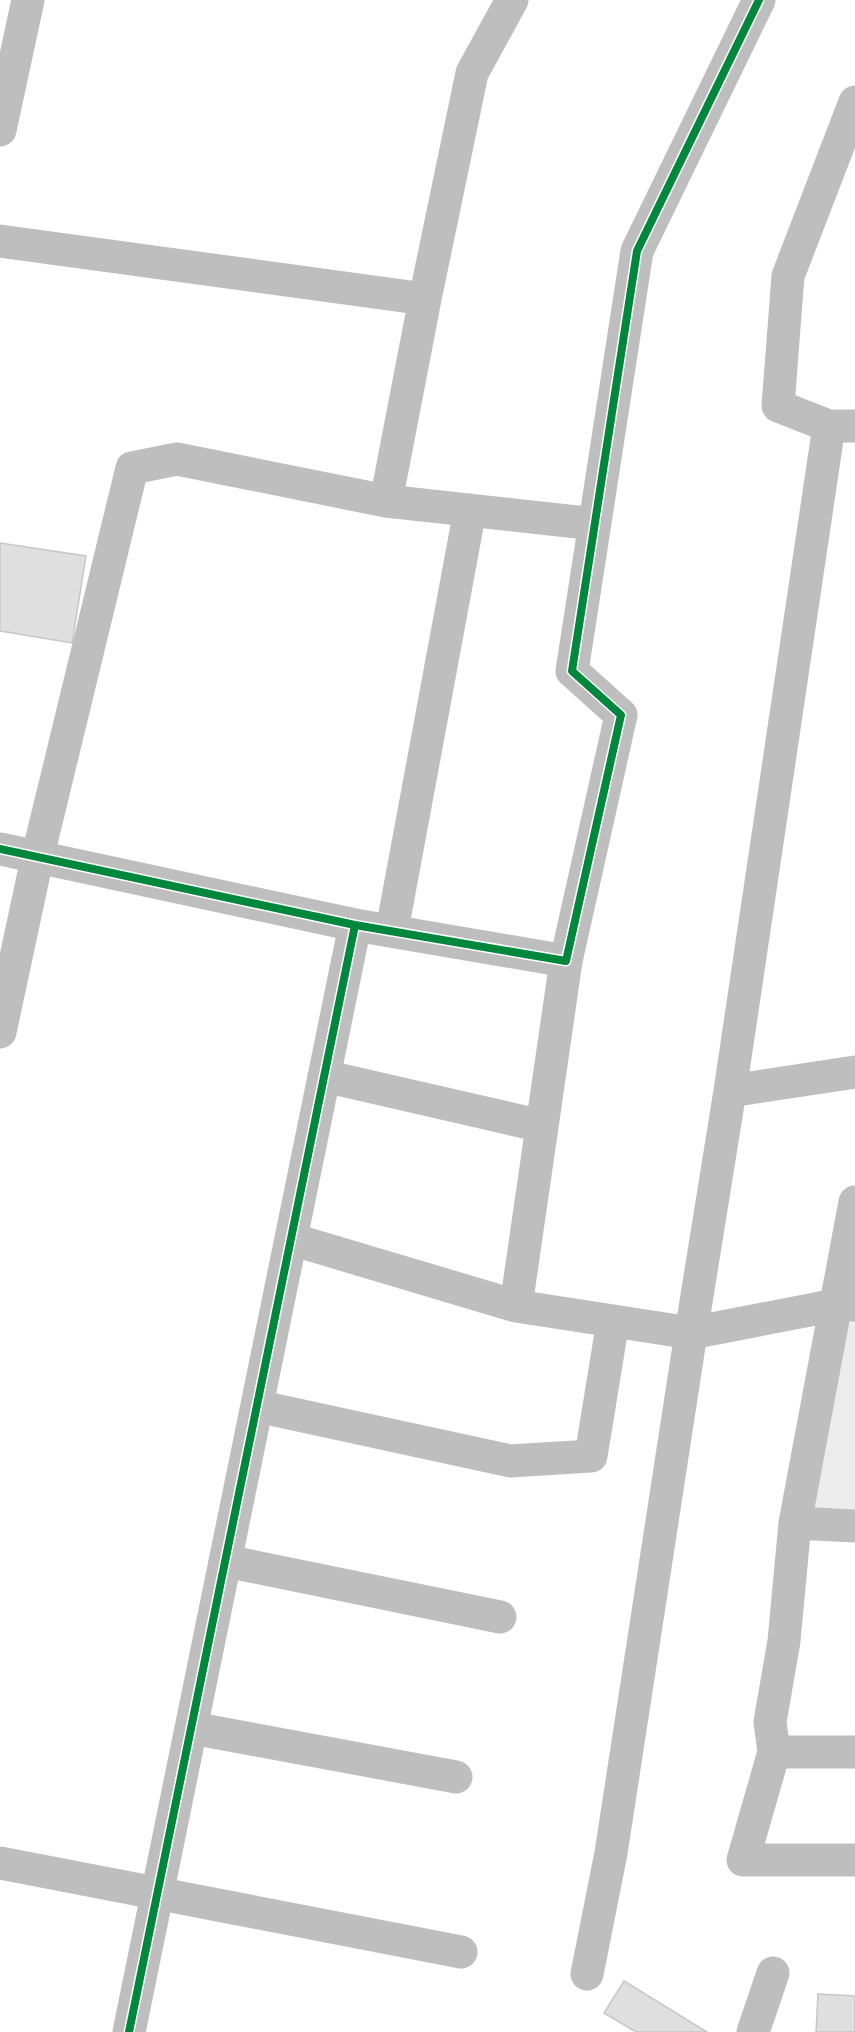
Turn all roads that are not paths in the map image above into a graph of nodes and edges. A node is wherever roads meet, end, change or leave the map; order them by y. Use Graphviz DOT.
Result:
graph roads {
  1 [pos="28,0"];
  2 [pos="512,0"];
  3 [pos="759,0"];
  4 [pos="5,79"];
  5 [pos="855,102"];
  6 [pos="0,130"];
  7 [pos="0,241"];
  8 [pos="425,299"];
  9 [pos="842,426"];
  10 [pos="386,501"];
  11 [pos="470,510"];
  12 [pos="595,524"];
  13 [pos="0,849"];
  14 [pos="37,859"];
  15 [pos="355,925"];
  16 [pos="393,930"];
  17 [pos="566,961"];
  18 [pos="0,1032"];
  19 [pos="855,1072"];
  20 [pos="324,1076"];
  21 [pos="730,1091"];
  22 [pos="542,1126"];
  23 [pos="855,1202"];
  24 [pos="291,1239"];
  25 [pos="516,1305"];
  26 [pos="846,1305"];
  27 [pos="613,1321"];
  28 [pos="691,1333"];
  29 [pos="257,1406"];
  30 [pos="795,1523"];
  31 [pos="855,1526"];
  32 [pos="226,1561"];
  33 [pos="500,1617"];
  34 [pos="192,1728"];
  35 [pos="774,1752"];
  36 [pos="855,1752"];
  37 [pos="456,1776"];
  38 [pos="855,1860"];
  39 [pos="0,1863"];
  40 [pos="159,1893"];
  41 [pos="461,1952"];
  42 [pos="773,1973"];
  43 [pos="587,1974"];
  44 [pos="129,2032"];
  45 [pos="753,2032"];
  1 -- 4 [label="street"];
  2 -- 8 [label="street"];
  3 -- 12 [label="street"];
  4 -- 6 [label="street"];
  5 -- 9 [label="street"];
  7 -- 8 [label="street"];
  8 -- 10 [label="street"];
  9 -- 21 [label="street"];
  10 -- 11 [label="street"];
  10 -- 14 [label="street"];
  11 -- 12 [label="street"];
  11 -- 16 [label="street"];
  12 -- 17 [label="street"];
  13 -- 14 [label="street"];
  14 -- 15 [label="street"];
  14 -- 18 [label="street"];
  15 -- 16 [label="street"];
  15 -- 20 [label="street"];
  16 -- 17 [label="street"];
  17 -- 22 [label="street"];
  19 -- 21 [label="street"];
  20 -- 22 [label="street"];
  20 -- 24 [label="street"];
  21 -- 28 [label="street"];
  22 -- 25 [label="street"];
  23 -- 26 [label="street"];
  24 -- 25 [label="street"];
  24 -- 29 [label="street"];
  25 -- 27 [label="street"];
  26 -- 28 [label="street"];
  26 -- 30 [label="street"];
  27 -- 28 [label="street"];
  27 -- 29 [label="street"];
  28 -- 43 [label="street"];
  29 -- 32 [label="street"];
  30 -- 31 [label="street"];
  30 -- 35 [label="street"];
  32 -- 33 [label="street"];
  32 -- 34 [label="street"];
  34 -- 37 [label="street"];
  34 -- 40 [label="street"];
  35 -- 36 [label="street"];
  35 -- 38 [label="street"];
  39 -- 40 [label="street"];
  40 -- 41 [label="street"];
  40 -- 44 [label="street"];
  42 -- 45 [label="street"];
}
